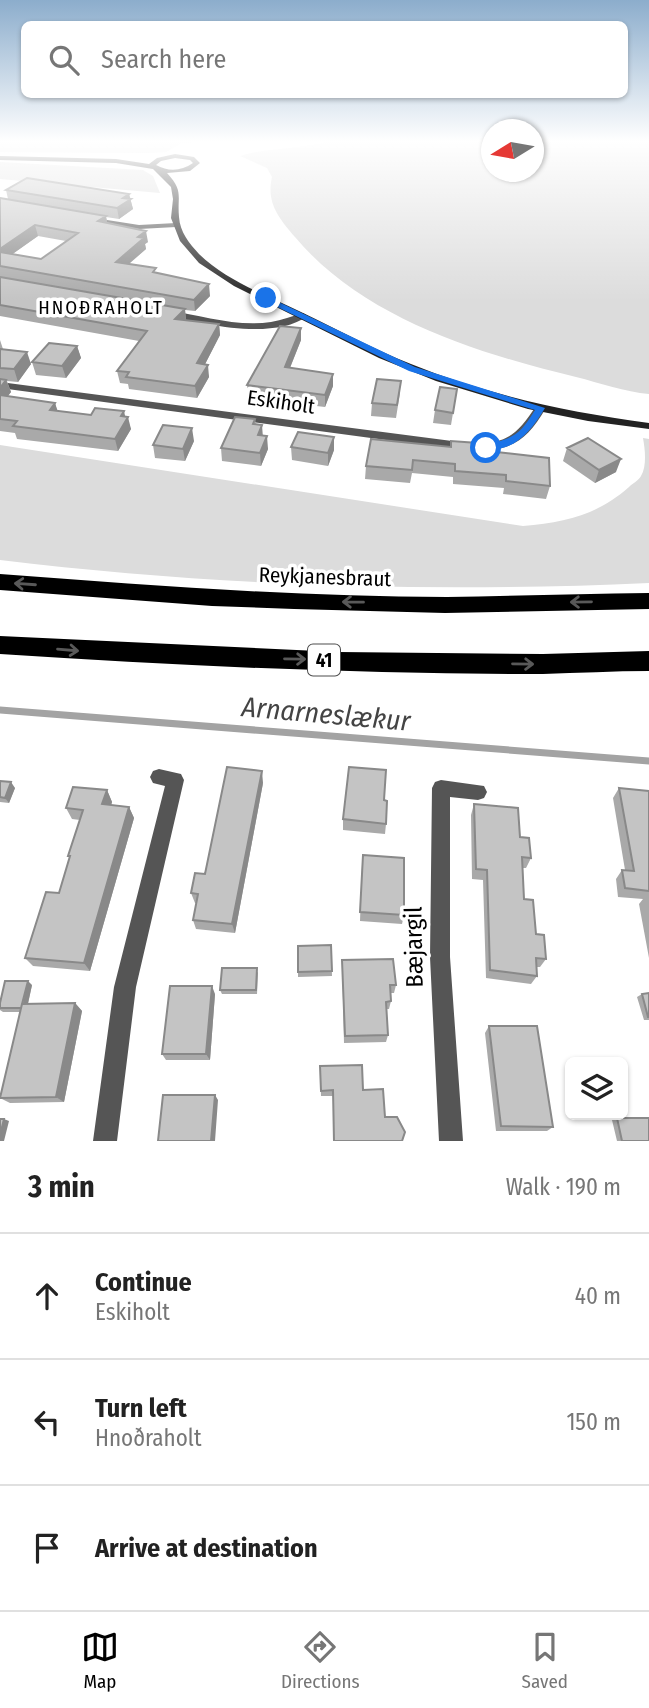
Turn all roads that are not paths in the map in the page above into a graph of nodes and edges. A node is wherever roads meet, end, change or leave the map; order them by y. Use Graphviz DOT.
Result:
graph roads {
  1 [pos="178,194"];
  2 [pos="79,217"];
  3 [pos="176,225"];
  4 [pos="160,311"];
  5 [pos="303,317"];
  6 [pos="0,385"];
  7 [pos="540,408"];
  8 [pos="649,426"];
  9 [pos="0,582"];
  10 [pos="649,601"];
  11 [pos="0,645"];
  12 [pos="649,661"];
  13 [pos="159,777"];
  14 [pos="478,792"];
  15 [pos="105,1141"];
  16 [pos="451,1141"];
  1 -- 3 [label="street"];
  2 -- 3 [label="street"];
  3 -- 5 [label="street"];
  4 -- 5 [label="street"];
  5 -- 7 [label="street"];
  6 -- 7 [label="street, Eskiholt"];
  7 -- 8 [label="street"];
  10 -- 9 [label="highway, Reykjanesbraut, one-way"];
  11 -- 12 [label="highway, 41, one-way"];
  13 -- 15 [label="street"];
  14 -- 16 [label="street, Bæjargil"];
}
